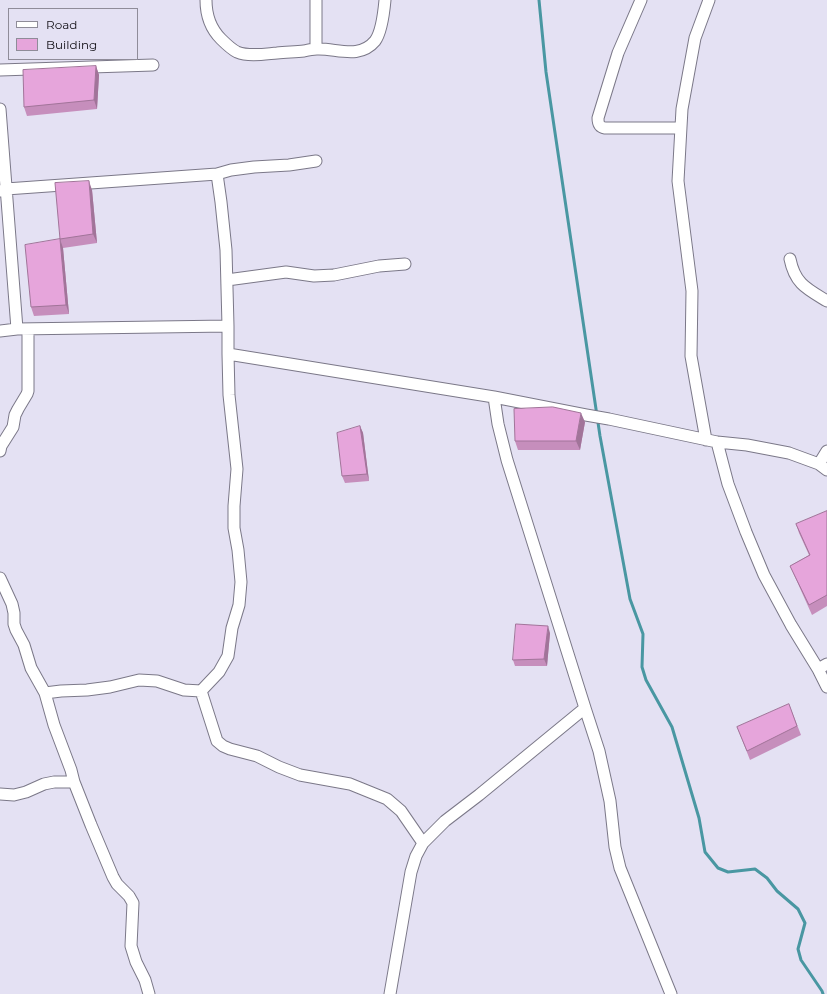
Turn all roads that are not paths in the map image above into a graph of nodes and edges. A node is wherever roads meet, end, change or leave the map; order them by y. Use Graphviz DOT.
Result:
graph roads {
  1 [pos="206,0"];
  2 [pos="316,0"];
  3 [pos="385,0"];
  4 [pos="641,0"];
  5 [pos="709,0"];
  6 [pos="316,49"];
  7 [pos="152,65"];
  8 [pos="0,70"];
  9 [pos="0,109"];
  10 [pos="681,128"];
  11 [pos="316,161"];
  12 [pos="217,174"];
  13 [pos="3,190"];
  14 [pos="790,259"];
  15 [pos="405,264"];
  16 [pos="227,280"];
  17 [pos="827,301"];
  18 [pos="228,326"];
  19 [pos="23,329"];
  20 [pos="0,331"];
  21 [pos="228,354"];
  22 [pos="494,396"];
  23 [pos="712,441"];
  24 [pos="0,451"];
  25 [pos="827,451"];
  26 [pos="823,467"];
  27 [pos="0,578"];
  28 [pos="822,666"];
  29 [pos="827,686"];
  30 [pos="201,691"];
  31 [pos="45,693"];
  32 [pos="585,708"];
  33 [pos="74,782"];
  34 [pos="0,794"];
  35 [pos="423,843"];
  36 [pos="149,994"];
  37 [pos="390,994"];
  38 [pos="671,994"];
  1 -- 6 [label="street"];
  2 -- 6 [label="street"];
  3 -- 6 [label="street"];
  4 -- 10 [label="street"];
  5 -- 10 [label="street"];
  7 -- 8 [label="street"];
  9 -- 13 [label="street"];
  10 -- 23 [label="street"];
  11 -- 12 [label="street"];
  12 -- 13 [label="street"];
  12 -- 16 [label="street"];
  13 -- 19 [label="street"];
  14 -- 17 [label="street"];
  15 -- 16 [label="street"];
  16 -- 18 [label="street"];
  18 -- 19 [label="street"];
  18 -- 21 [label="street"];
  19 -- 20 [label="street"];
  19 -- 24 [label="street"];
  21 -- 22 [label="street"];
  21 -- 30 [label="street"];
  22 -- 23 [label="street"];
  22 -- 32 [label="street"];
  23 -- 26 [label="street"];
  23 -- 28 [label="street"];
  25 -- 26 [label="street"];
  27 -- 31 [label="street"];
  28 -- 29 [label="street"];
  30 -- 31 [label="street"];
  30 -- 35 [label="street"];
  31 -- 33 [label="street"];
  32 -- 35 [label="street"];
  32 -- 38 [label="street"];
  33 -- 34 [label="street"];
  33 -- 36 [label="street"];
  35 -- 37 [label="street"];
}
